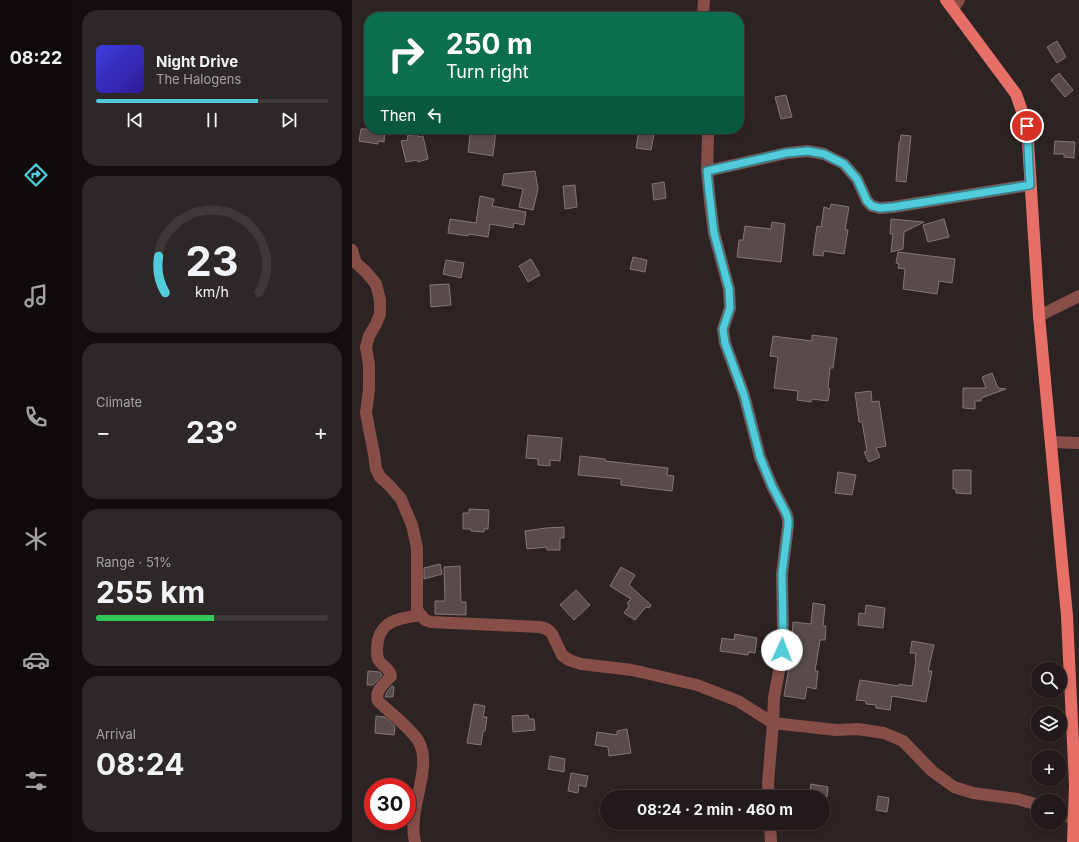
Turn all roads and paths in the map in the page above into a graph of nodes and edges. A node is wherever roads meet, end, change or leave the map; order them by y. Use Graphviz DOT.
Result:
graph roads {
  1 [pos="704,0"];
  2 [pos="952,3"];
  3 [pos="703,12"];
  4 [pos="708,134"];
  5 [pos="707,171"];
  6 [pos="1030,185"];
  7 [pos="352,250"];
  8 [pos="1079,296"];
  9 [pos="1039,316"];
  10 [pos="1051,442"];
  11 [pos="1079,443"];
  12 [pos="421,615"];
  13 [pos="773,723"];
  14 [pos="768,790"];
  15 [pos="1031,803"];
  16 [pos="1067,816"];
  17 [pos="1074,819"];
  18 [pos="770,830"];
  19 [pos="415,842"];
  20 [pos="771,842"];
  21 [pos="1073,842"];
  1 -- 3 [label="street"];
  2 -- 6 [label="main road"];
  4 -- 5 [label="street"];
  5 -- 6 [label="street"];
  5 -- 13 [label="street"];
  6 -- 9 [label="main road"];
  7 -- 12 [label="street"];
  8 -- 9 [label="street"];
  9 -- 10 [label="main road"];
  10 -- 11 [label="street"];
  10 -- 17 [label="main road"];
  12 -- 13 [label="street"];
  12 -- 19 [label="street"];
  13 -- 14 [label="street"];
  13 -- 15 [label="street"];
  16 -- 17 [label="street"];
  17 -- 21 [label="main road"];
  18 -- 20 [label="street"];
}
